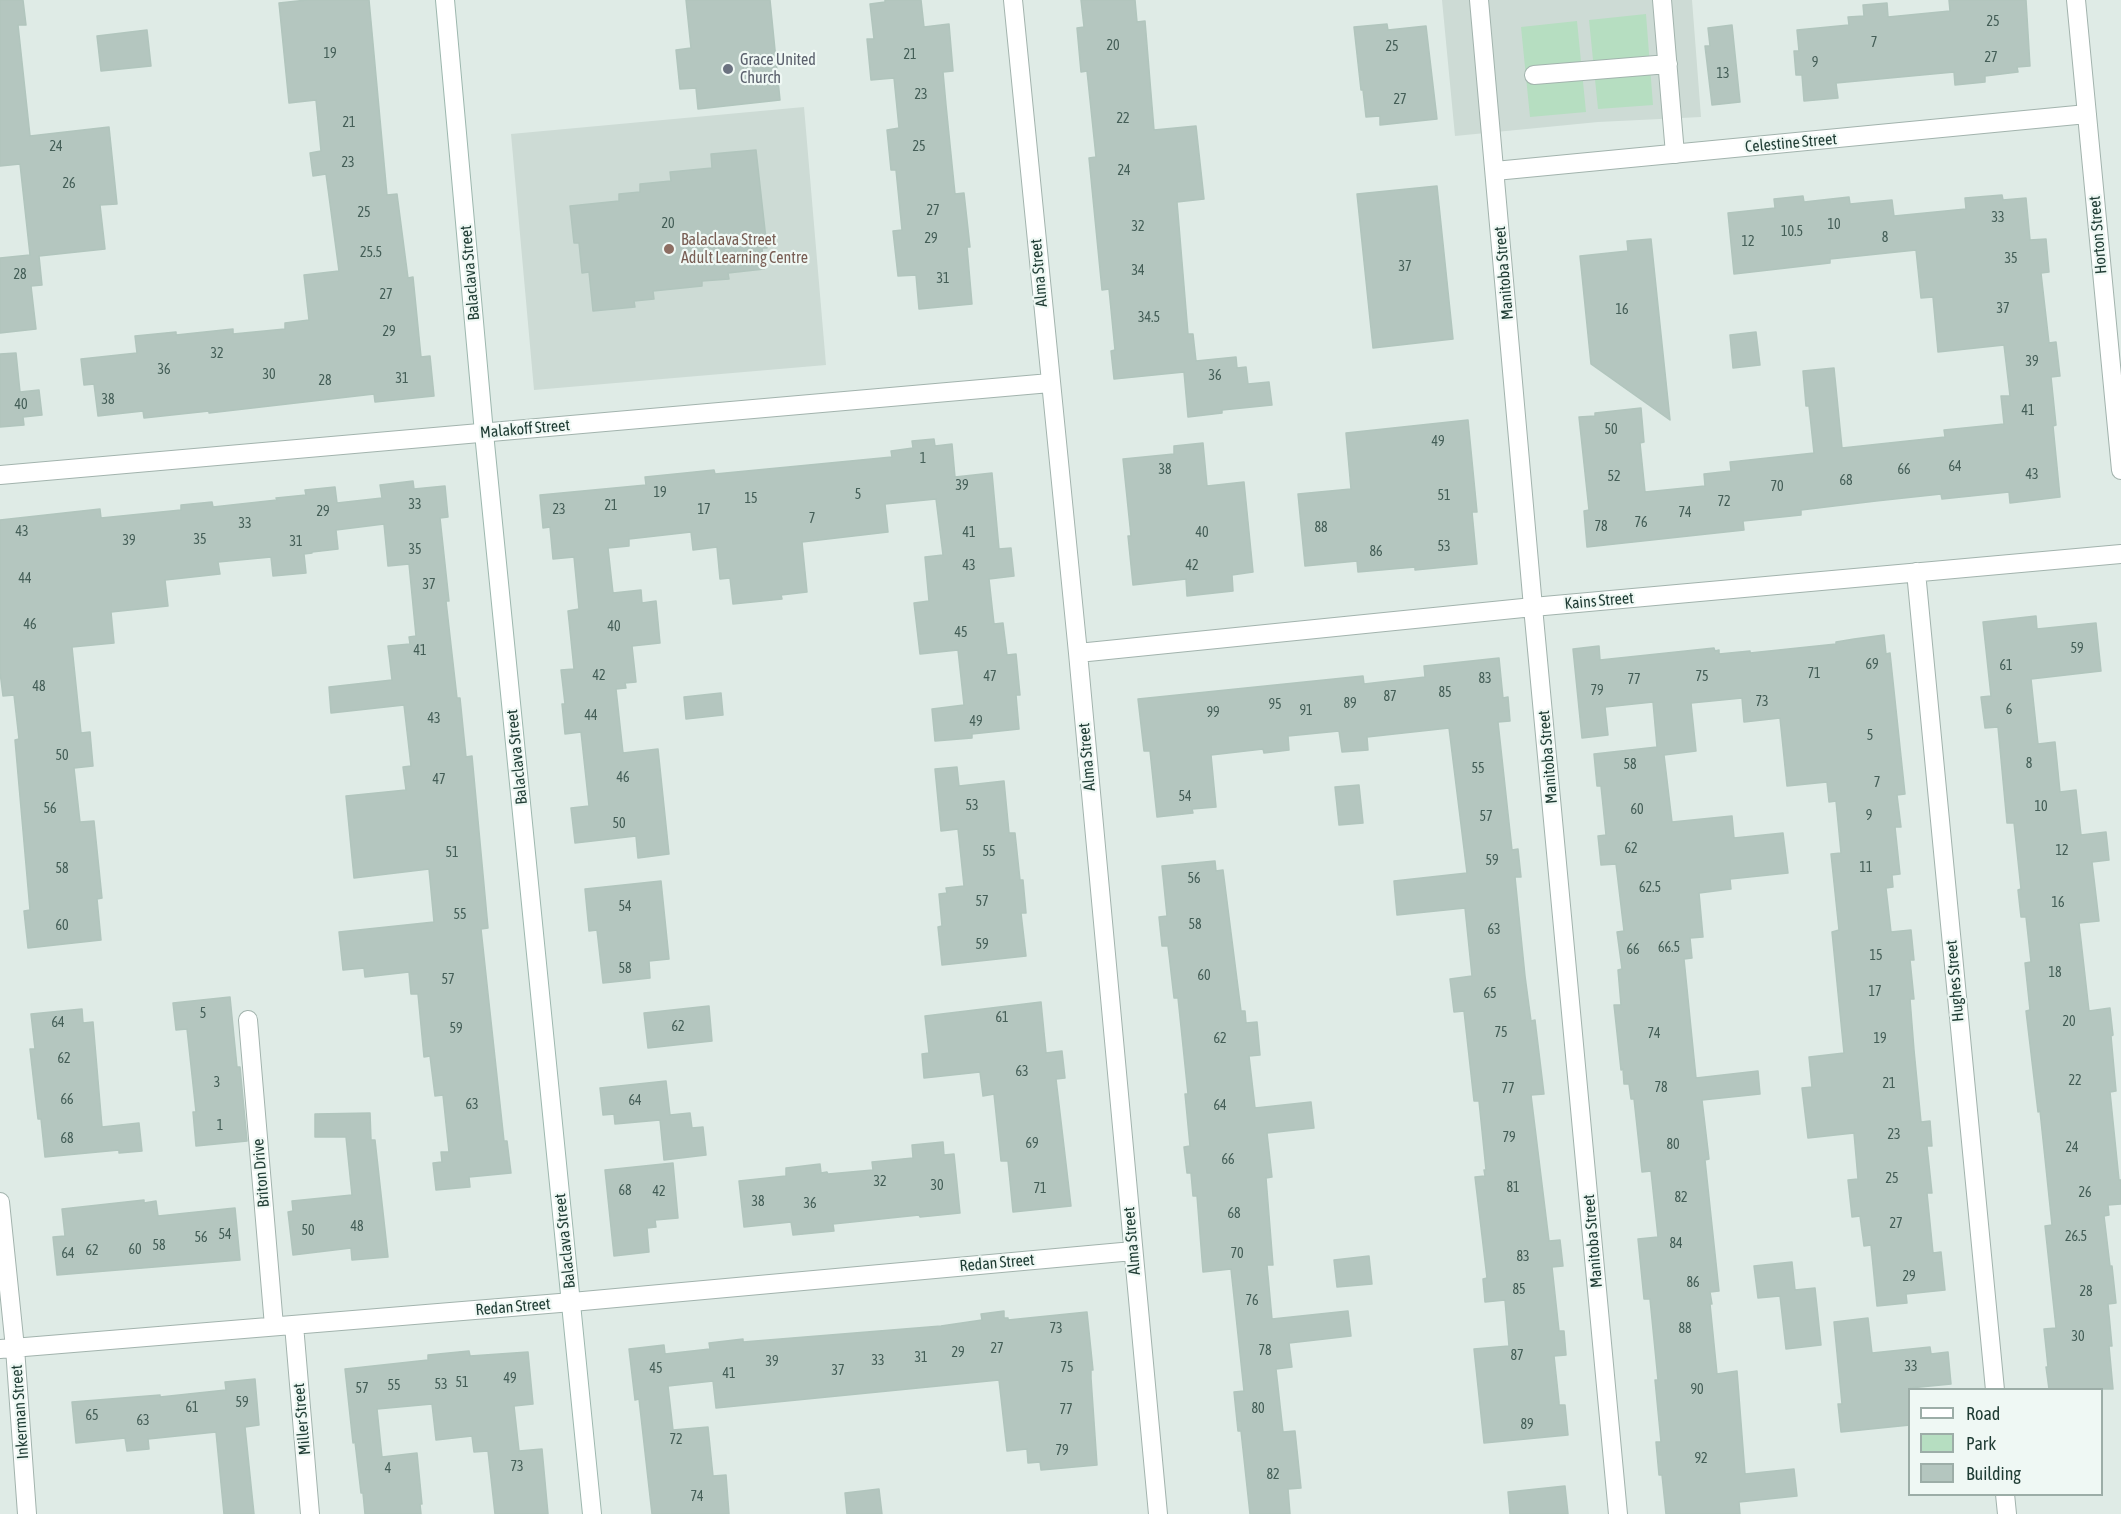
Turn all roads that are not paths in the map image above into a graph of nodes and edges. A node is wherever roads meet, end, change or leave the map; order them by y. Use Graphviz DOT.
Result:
graph roads {
  1 [pos="445,0"];
  2 [pos="1013,0"];
  3 [pos="1479,0"];
  4 [pos="1662,0"];
  5 [pos="2076,0"];
  6 [pos="1668,64"];
  7 [pos="1534,75"];
  8 [pos="2087,114"];
  9 [pos="1675,154"];
  10 [pos="1495,171"];
  11 [pos="1050,383"];
  12 [pos="484,433"];
  13 [pos="2121,470"];
  14 [pos="0,475"];
  15 [pos="2121,554"];
  16 [pos="1916,572"];
  17 [pos="1533,607"];
  18 [pos="1078,653"];
  19 [pos="248,1020"];
  20 [pos="0,1202"];
  21 [pos="1133,1251"];
  22 [pos="572,1302"];
  23 [pos="294,1325"];
  24 [pos="274,1326"];
  25 [pos="8,1348"];
  26 [pos="1995,1388"];
  27 [pos="2005,1496"];
  28 [pos="27,1514"];
  29 [pos="310,1514"];
  30 [pos="592,1514"];
  31 [pos="1158,1514"];
  32 [pos="1618,1514"];
  33 [pos="2007,1514"];
  1 -- 12 [label="street, Balaclava Street"];
  2 -- 11 [label="street, Alma Street"];
  3 -- 10 [label="street, Manitoba Street"];
  4 -- 6 [label="street"];
  5 -- 8 [label="street, Horton Street"];
  6 -- 7 [label="street"];
  6 -- 9 [label="street"];
  8 -- 9 [label="street, Celestine Street"];
  8 -- 13 [label="street, Horton Street"];
  9 -- 10 [label="street, Celestine Street"];
  10 -- 17 [label="street, Manitoba Street"];
  11 -- 12 [label="street, Malakoff Street"];
  11 -- 18 [label="street, Alma Street"];
  12 -- 14 [label="street, Malakoff Street"];
  12 -- 22 [label="street, Balaclava Street"];
  15 -- 16 [label="street, Kains Street"];
  16 -- 17 [label="street, Kains Street"];
  16 -- 26 [label="street, Hughes Street"];
  17 -- 18 [label="street, Kains Street"];
  17 -- 32 [label="street, Manitoba Street"];
  18 -- 21 [label="street, Alma Street"];
  19 -- 24 [label="street, Briton Drive"];
  20 -- 25 [label="street, Inkerman Street"];
  21 -- 22 [label="street, Redan Street"];
  21 -- 31 [label="street, Alma Street"];
  22 -- 23 [label="street, Redan Street"];
  22 -- 30 [label="street, Balaclava Street"];
  23 -- 24 [label="street, Redan Street"];
  23 -- 29 [label="street, Miller Street"];
  24 -- 25 [label="street, Redan Street"];
  25 -- 28 [label="street, Inkerman Street"];
  27 -- 33 [label="street"];
}
